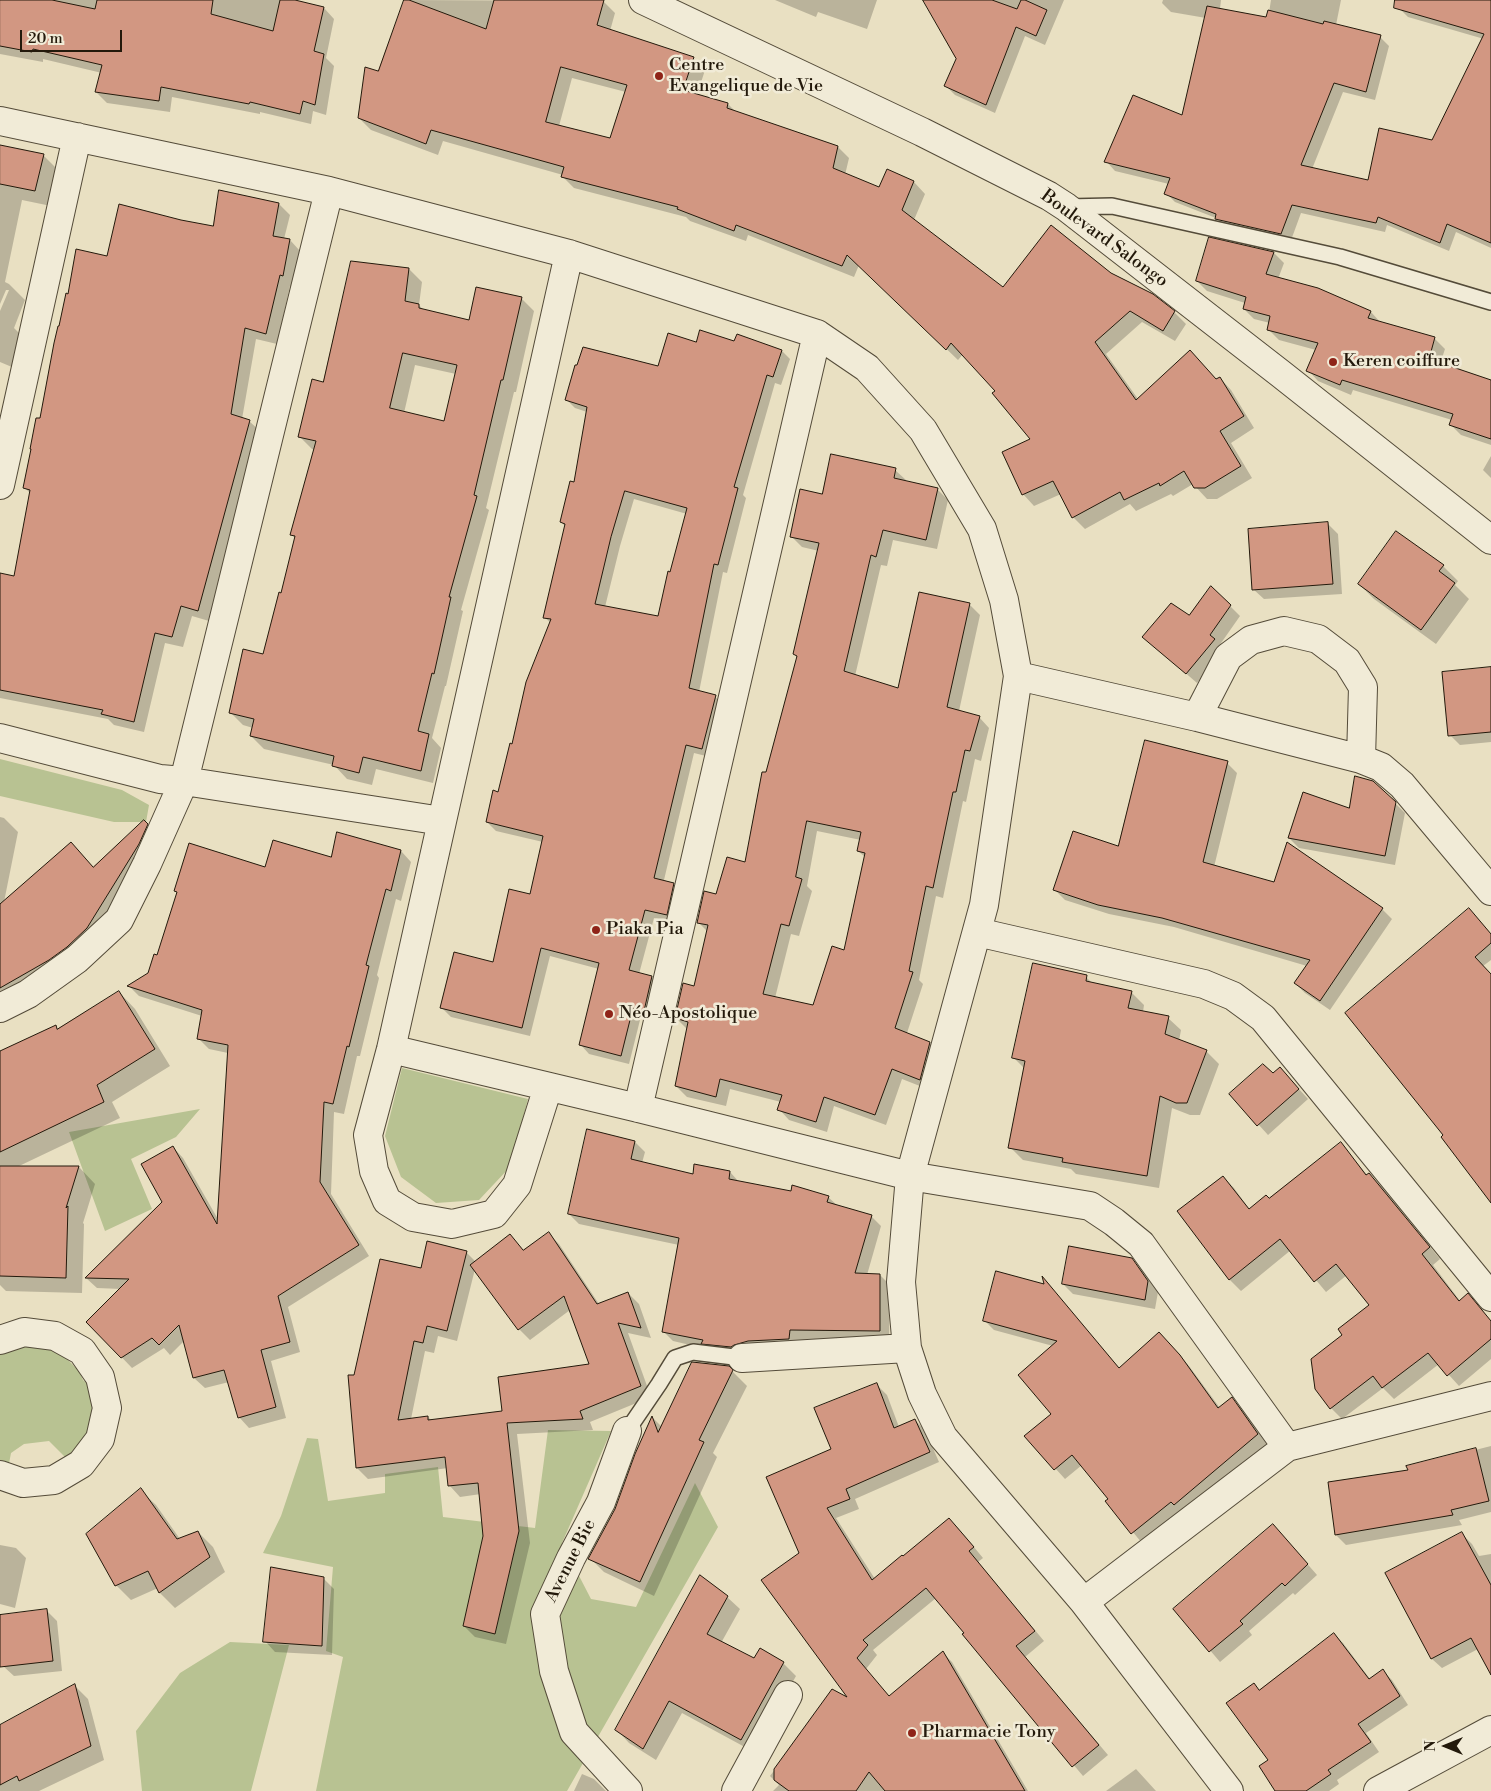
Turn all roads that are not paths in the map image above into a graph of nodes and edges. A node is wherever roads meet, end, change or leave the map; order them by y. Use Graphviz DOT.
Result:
graph roads {
  1 [pos="643,0"];
  2 [pos="0,121"];
  3 [pos="77,137"];
  4 [pos="329,191"];
  5 [pos="1066,207"];
  6 [pos="569,254"];
  7 [pos="1491,302"];
  8 [pos="817,334"];
  9 [pos="0,485"];
  10 [pos="1491,540"];
  11 [pos="1018,676"];
  12 [pos="1197,716"];
  13 [pos="0,738"];
  14 [pos="1361,759"];
  15 [pos="184,781"];
  16 [pos="442,821"];
  17 [pos="1491,891"];
  18 [pos="977,932"];
  19 [pos="0,1008"];
  20 [pos="391,1049"];
  21 [pos="548,1088"];
  22 [pos="638,1108"];
  23 [pos="910,1176"];
  24 [pos="1488,1287"];
  25 [pos="0,1340"];
  26 [pos="907,1348"];
  27 [pos="742,1358"];
  28 [pos="1491,1396"];
  29 [pos="627,1431"];
  30 [pos="1287,1446"];
  31 [pos="0,1475"];
  32 [pos="1084,1602"];
  33 [pos="788,1695"];
  34 [pos="1491,1730"];
  35 [pos="628,1791"];
  36 [pos="736,1791"];
  37 [pos="1229,1791"];
  38 [pos="1378,1791"];
  1 -- 5 [label="street, Boulevard Salongo"];
  2 -- 3 [label="street"];
  3 -- 4 [label="street"];
  3 -- 9 [label="street"];
  4 -- 6 [label="street"];
  4 -- 15 [label="street"];
  5 -- 7 [label="lane"];
  5 -- 10 [label="street, Boulevard Salongo"];
  6 -- 8 [label="street"];
  6 -- 16 [label="street"];
  8 -- 11 [label="street"];
  8 -- 22 [label="street"];
  11 -- 12 [label="street"];
  11 -- 18 [label="street"];
  12 -- 14 [label="street"];
  12 -- 14 [label="street"];
  13 -- 15 [label="street"];
  14 -- 17 [label="street"];
  15 -- 16 [label="street"];
  15 -- 19 [label="street"];
  16 -- 20 [label="street"];
  18 -- 23 [label="street"];
  18 -- 24 [label="street"];
  20 -- 21 [label="street"];
  20 -- 21 [label="street"];
  21 -- 22 [label="street"];
  22 -- 23 [label="street"];
  23 -- 26 [label="street"];
  23 -- 30 [label="street"];
  25 -- 31 [label="street"];
  26 -- 27 [label="street"];
  26 -- 32 [label="street"];
  27 -- 29 [label="lane"];
  28 -- 30 [label="street"];
  29 -- 35 [label="street, Avenue Bie"];
  30 -- 32 [label="street"];
  32 -- 37 [label="street"];
  33 -- 36 [label="street"];
  34 -- 38 [label="street"];
}
